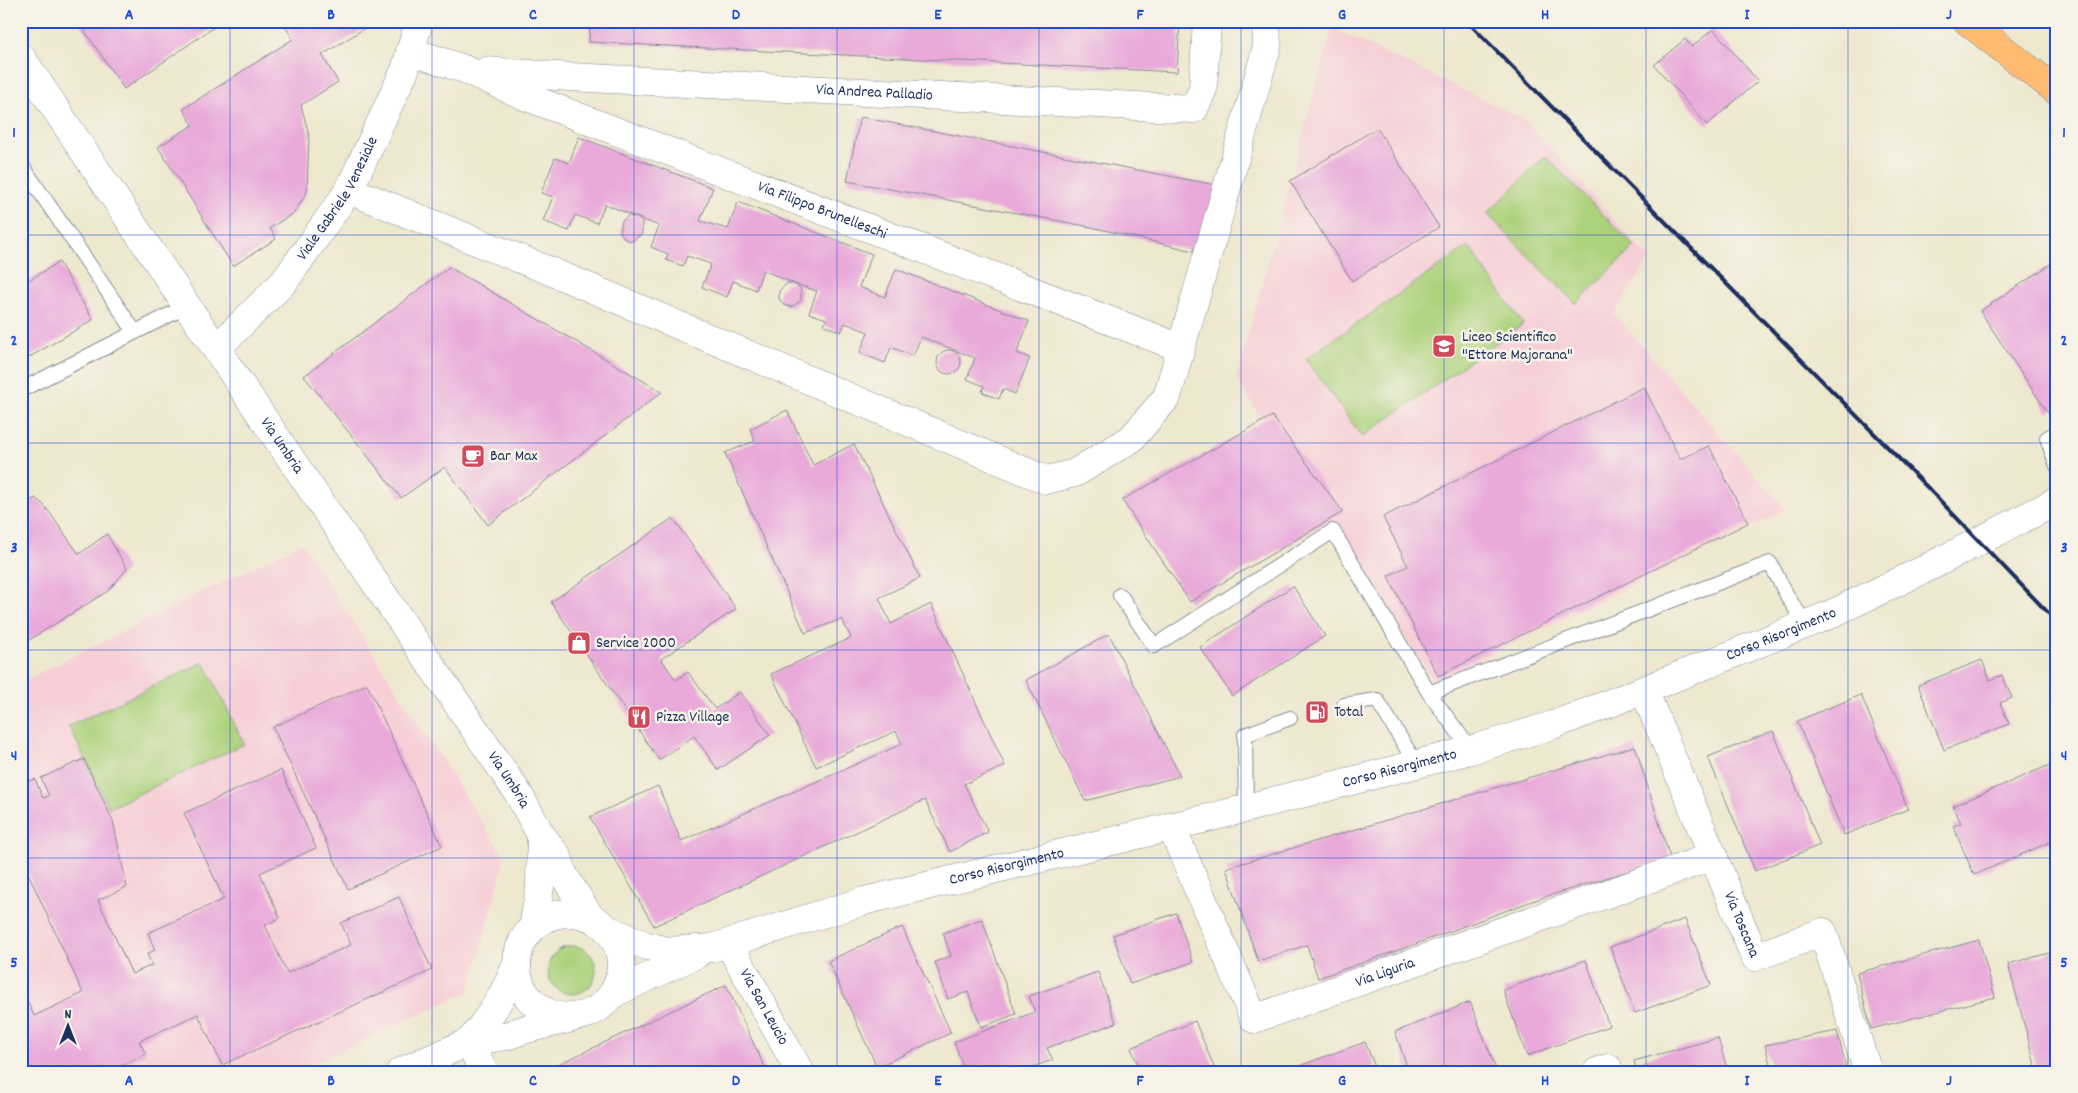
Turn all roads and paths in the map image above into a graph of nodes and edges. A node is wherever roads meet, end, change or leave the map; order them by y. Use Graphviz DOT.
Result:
graph roads {
  1 [pos="419,21"];
  2 [pos="1207,21"];
  3 [pos="1266,21"];
  4 [pos="1967,21"];
  5 [pos="410,51"];
  6 [pos="21,57"];
  7 [pos="464,69"];
  8 [pos="2057,91"];
  9 [pos="21,164"];
  10 [pos="349,190"];
  11 [pos="187,306"];
  12 [pos="135,332"];
  13 [pos="1181,348"];
  14 [pos="216,349"];
  15 [pos="21,390"];
  16 [pos="2057,432"];
  17 [pos="2057,466"];
  18 [pos="2057,501"];
  19 [pos="1120,595"];
  20 [pos="1806,624"];
  21 [pos="1644,690"];
  22 [pos="1429,693"];
  23 [pos="1344,705"];
  24 [pos="1290,718"];
  25 [pos="1471,750"];
  26 [pos="1416,765"];
  27 [pos="1246,808"];
  28 [pos="1171,826"];
  29 [pos="541,835"];
  30 [pos="1714,856"];
  31 [pos="598,923"];
  32 [pos="533,928"];
  33 [pos="720,946"];
  34 [pos="517,964"];
  35 [pos="614,993"];
  36 [pos="573,1018"];
  37 [pos="469,1042"];
  38 [pos="799,1071"];
  39 [pos="400,1072"];
  40 [pos="484,1072"];
  41 [pos="1597,1072"];
  42 [pos="1610,1072"];
  43 [pos="1868,1072"];
  1 -- 5 [label="street, Viale Gabriele Veneziale"];
  2 -- 7 [label="street, Via Andrea Palladio"];
  3 -- 13 [label="street"];
  4 -- 8 [label="main road"];
  5 -- 7 [label="street"];
  5 -- 10 [label="street, Viale Gabriele Veneziale"];
  6 -- 11 [label="street, Via Umbria"];
  7 -- 13 [label="street, Via Filippo Brunelleschi"];
  9 -- 12 [label="lane"];
  10 -- 13 [label="street"];
  10 -- 14 [label="street, Viale Gabriele Veneziale"];
  11 -- 12 [label="lane"];
  11 -- 14 [label="street, Via Umbria"];
  12 -- 15 [label="lane"];
  14 -- 29 [label="street, Via Umbria"];
  16 -- 17 [label="lane"];
  18 -- 20 [label="street, Corso Risorgimento"];
  19 -- 22 [label="lane"];
  20 -- 21 [label="street, Corso Risorgimento"];
  20 -- 22 [label="lane"];
  21 -- 25 [label="street, Corso Risorgimento"];
  21 -- 30 [label="street, Via Toscana"];
  22 -- 25 [label="lane"];
  23 -- 26 [label="lane"];
  24 -- 27 [label="lane"];
  25 -- 26 [label="street, Corso Risorgimento"];
  26 -- 27 [label="street, Corso Risorgimento"];
  27 -- 28 [label="street, Corso Risorgimento"];
  28 -- 30 [label="street, Via Liguria"];
  28 -- 33 [label="street, Corso Risorgimento"];
  29 -- 31 [label="street, Via Umbria"];
  29 -- 32 [label="street, Via Umbria"];
  30 -- 43 [label="street, Via Toscana"];
  31 -- 32 [label="street"];
  31 -- 33 [label="street, Corso Risorgimento"];
  31 -- 35 [label="street"];
  32 -- 34 [label="street"];
  33 -- 35 [label="street, Corso Risorgimento"];
  33 -- 38 [label="street, Via San Leucio"];
  34 -- 36 [label="street"];
  34 -- 37 [label="street"];
  35 -- 36 [label="street"];
  36 -- 37 [label="street"];
  37 -- 39 [label="street"];
  37 -- 40 [label="street"];
  41 -- 42 [label="street"];
}
